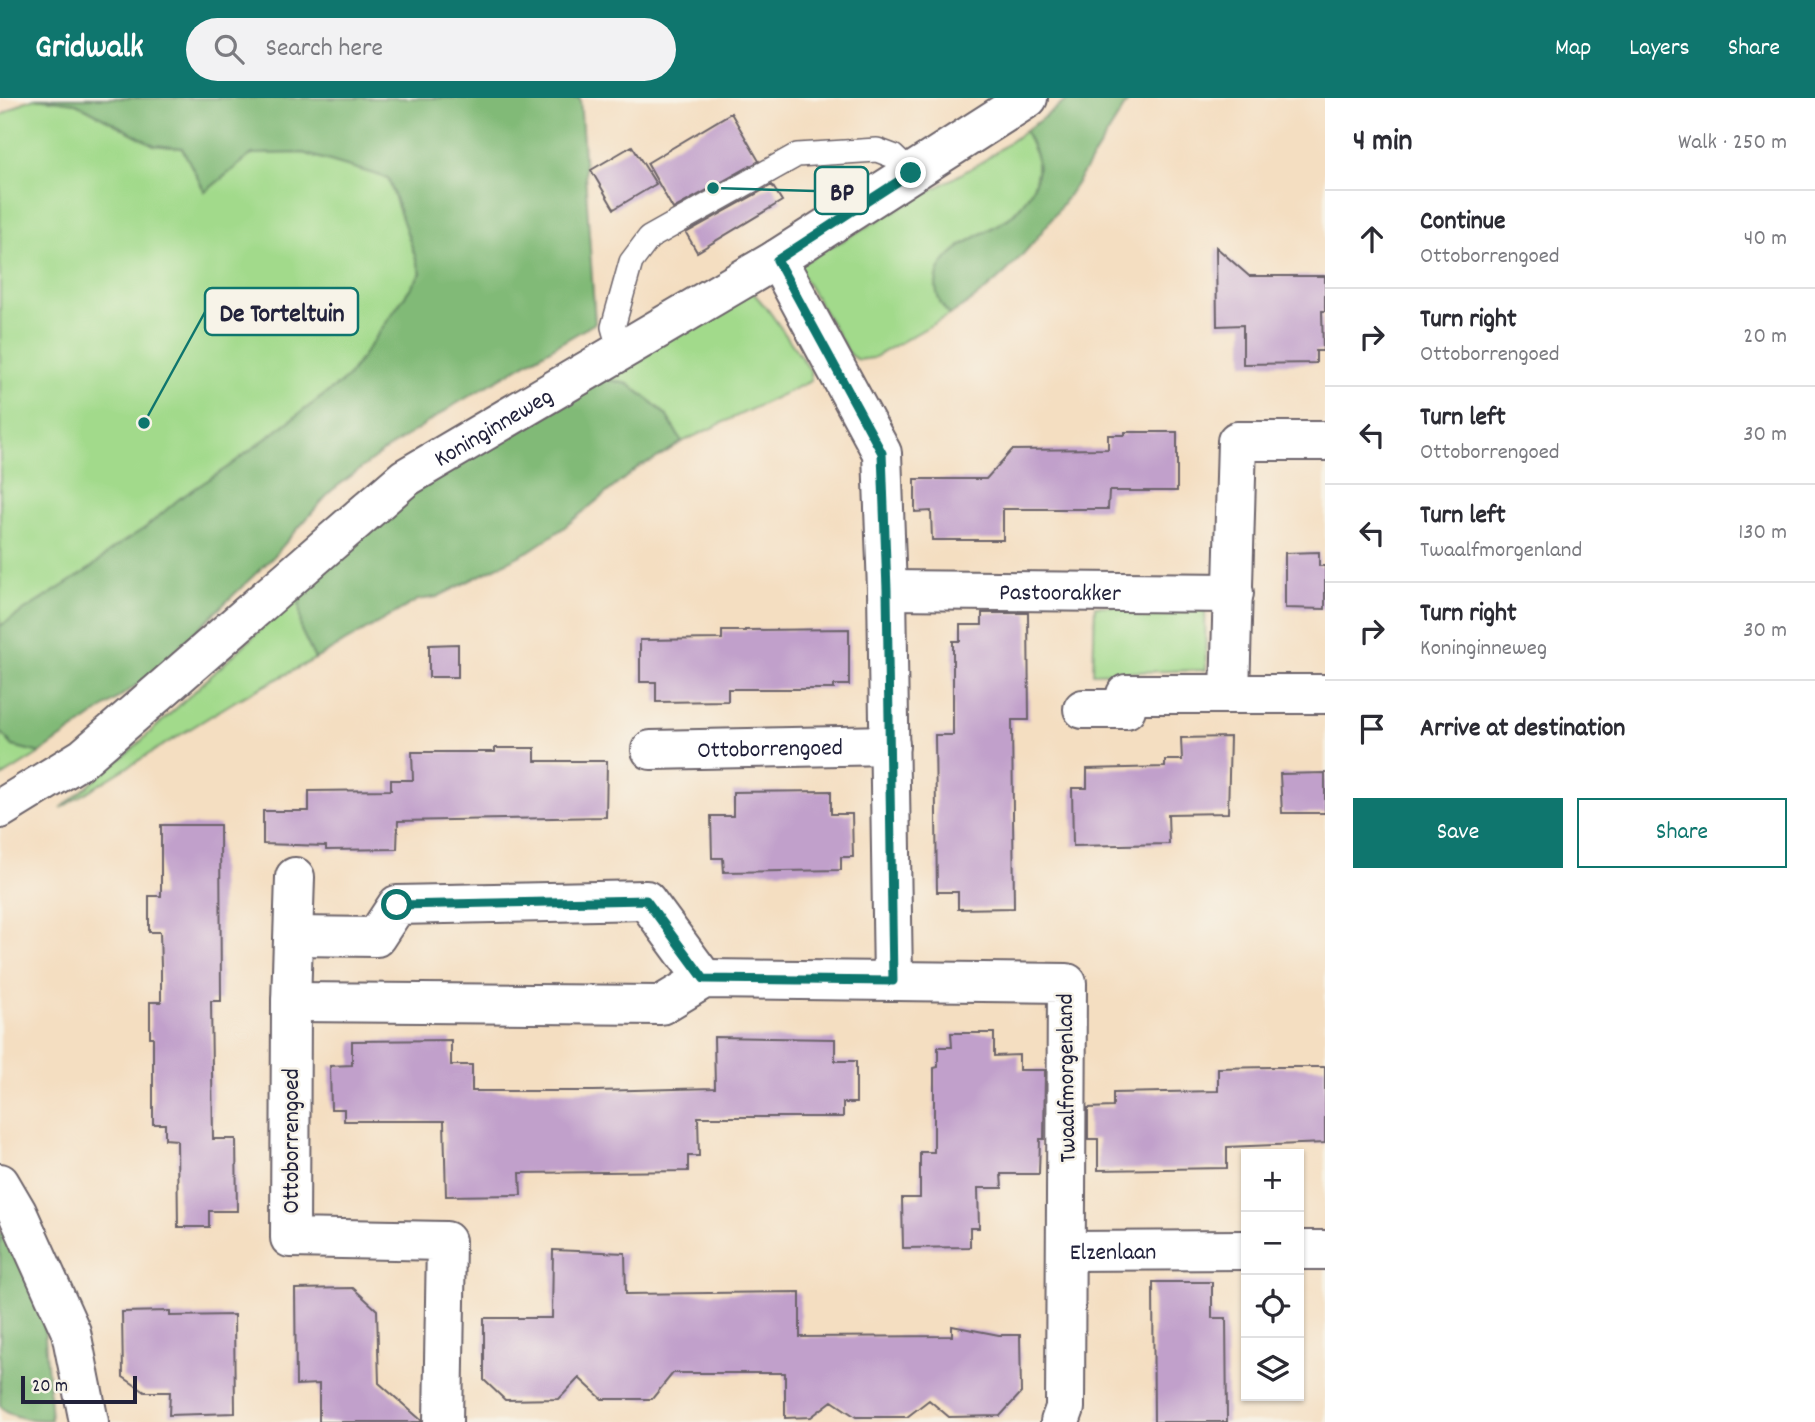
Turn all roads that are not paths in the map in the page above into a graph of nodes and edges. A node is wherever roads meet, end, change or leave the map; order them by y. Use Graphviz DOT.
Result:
graph roads {
  1 [pos="1028,98"];
  2 [pos="911,173"];
  3 [pos="777,260"];
  4 [pos="620,352"];
  5 [pos="1325,442"];
  6 [pos="887,590"];
  7 [pos="1234,593"];
  8 [pos="1230,694"];
  9 [pos="1325,694"];
  10 [pos="1083,709"];
  11 [pos="890,745"];
  12 [pos="651,750"];
  13 [pos="0,809"];
  14 [pos="295,877"];
  15 [pos="294,936"];
  16 [pos="704,979"];
  17 [pos="893,981"];
  18 [pos="291,1002"];
  19 [pos="0,1183"];
  20 [pos="1241,1250"];
  21 [pos="1304,1250"];
  22 [pos="1325,1250"];
  23 [pos="1066,1251"];
  24 [pos="89,1422"];
  25 [pos="443,1422"];
  26 [pos="1060,1422"];
  1 -- 2 [label="street, Koninginneweg"];
  2 -- 3 [label="street, Koninginneweg"];
  2 -- 4 [label="lane"];
  3 -- 4 [label="street, Koninginneweg"];
  3 -- 6 [label="street"];
  4 -- 13 [label="street, Koninginneweg"];
  5 -- 7 [label="street"];
  6 -- 7 [label="street, Pastoorakker"];
  6 -- 11 [label="street"];
  7 -- 8 [label="street"];
  8 -- 9 [label="street"];
  8 -- 10 [label="street"];
  11 -- 12 [label="street, Ottoborrengoed"];
  11 -- 17 [label="street"];
  14 -- 15 [label="street, Ottoborrengoed"];
  15 -- 16 [label="street"];
  15 -- 18 [label="street, Ottoborrengoed"];
  16 -- 17 [label="street"];
  16 -- 18 [label="street"];
  17 -- 23 [label="street, Twaalfmorgenland"];
  18 -- 25 [label="street, Ottoborrengoed"];
  19 -- 24 [label="street"];
  20 -- 23 [label="street, Elzenlaan"];
  21 -- 22 [label="street"];
  23 -- 26 [label="street, Elzenlaan"];
}
